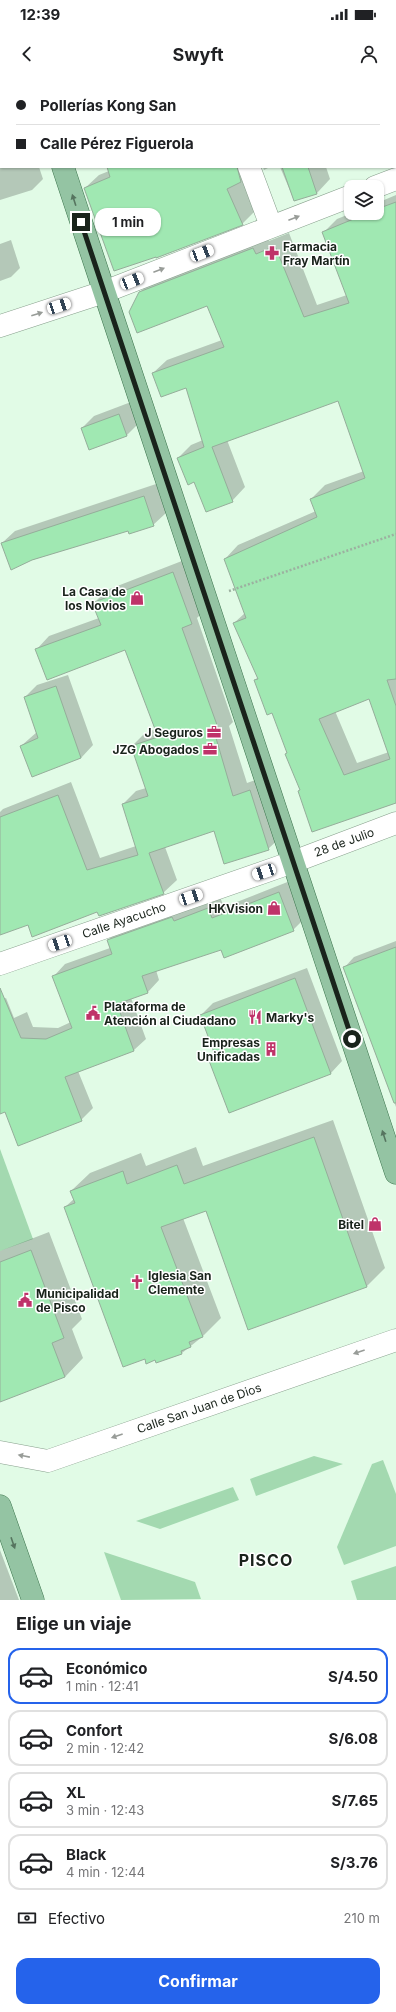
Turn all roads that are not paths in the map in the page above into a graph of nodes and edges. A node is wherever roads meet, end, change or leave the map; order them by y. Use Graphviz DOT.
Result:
graph roads {
  1 [pos="63,168"];
  2 [pos="249,168"];
  3 [pos="396,179"];
  4 [pos="384,184"];
  5 [pos="344,199"];
  6 [pos="271,226"];
  7 [pos="104,292"];
  8 [pos="0,326"];
  9 [pos="396,823"];
  10 [pos="293,862"];
  11 [pos="0,964"];
  12 [pos="396,1173"];
  13 [pos="396,1340"];
  14 [pos="0,1452"];
  15 [pos="0,1506"];
  16 [pos="33,1600"];
  7 -- 1 [label="main road, one-way"];
  2 -- 6 [label="street"];
  3 -- 4 [label="street"];
  6 -- 5 [label="street, one-way"];
  7 -- 6 [label="street, one-way"];
  8 -- 7 [label="street, one-way"];
  7 -- 10 [label="main road"];
  9 -- 10 [label="street, 28 de Julio"];
  10 -- 11 [label="street, Calle Ayacucho"];
  12 -- 10 [label="main road, one-way"];
  13 -- 14 [label="street, Calle San Juan de Dios, one-way"];
  15 -- 16 [label="main road, one-way"];
}
